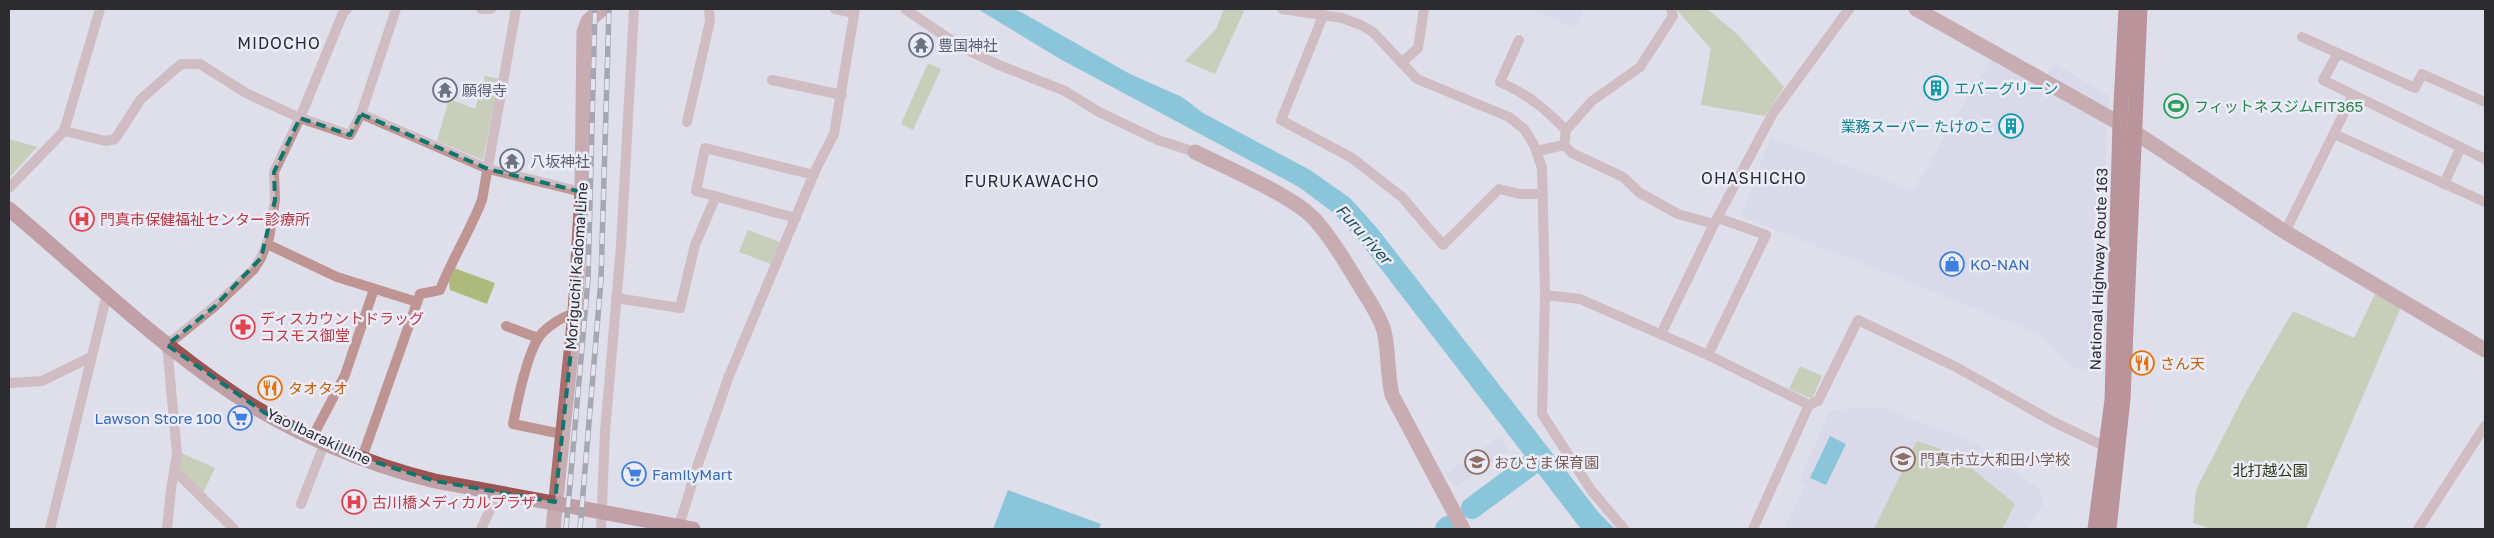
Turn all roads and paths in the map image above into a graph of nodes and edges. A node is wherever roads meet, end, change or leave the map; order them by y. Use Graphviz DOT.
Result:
graph roads {
  1 [pos="100,9"];
  2 [pos="347,9"];
  3 [pos="396,9"];
  4 [pos="481,9"];
  5 [pos="491,9"];
  6 [pos="516,9"];
  7 [pos="602,9"];
  8 [pos="634,9"];
  9 [pos="709,9"];
  10 [pos="835,9"];
  11 [pos="905,9"];
  12 [pos="1282,9"];
  13 [pos="1424,9"];
  14 [pos="1671,9"];
  15 [pos="1849,9"];
  16 [pos="1916,9"];
  17 [pos="2126,9"];
  18 [pos="2140,9"];
  19 [pos="854,11"];
  20 [pos="588,15"];
  21 [pos="1323,16"];
  22 [pos="2302,37"];
  23 [pos="1519,40"];
  24 [pos="2338,53"];
  25 [pos="1401,63"];
  26 [pos="772,80"];
  27 [pos="842,95"];
  28 [pos="2353,95"];
  29 [pos="2485,102"];
  30 [pos="361,114"];
  31 [pos="300,118"];
  32 [pos="687,122"];
  33 [pos="2126,128"];
  34 [pos="1566,130"];
  35 [pos="64,131"];
  36 [pos="2334,134"];
  37 [pos="1564,145"];
  38 [pos="2460,149"];
  39 [pos="1537,150"];
  40 [pos="1194,152"];
  41 [pos="2485,159"];
  42 [pos="488,169"];
  43 [pos="814,175"];
  44 [pos="2444,184"];
  45 [pos="9,188"];
  46 [pos="582,192"];
  47 [pos="1542,194"];
  48 [pos="716,196"];
  49 [pos="2485,202"];
  50 [pos="9,209"];
  51 [pos="796,218"];
  52 [pos="1716,221"];
  53 [pos="2285,232"];
  54 [pos="267,244"];
  55 [pos="374,289"];
  56 [pos="107,294"];
  57 [pos="1545,295"];
  58 [pos="616,298"];
  59 [pos="417,302"];
  60 [pos="575,313"];
  61 [pos="506,326"];
  62 [pos="1661,334"];
  63 [pos="538,338"];
  64 [pos="168,345"];
  65 [pos="2485,350"];
  66 [pos="1708,355"];
  67 [pos="91,357"];
  68 [pos="9,383"];
  69 [pos="1809,405"];
  70 [pos="2485,426"];
  71 [pos="562,434"];
  72 [pos="319,439"];
  73 [pos="2113,450"];
  74 [pos="362,458"];
  75 [pos="174,470"];
  76 [pos="498,493"];
  77 [pos="555,502"];
  78 [pos="301,504"];
  79 [pos="602,513"];
  80 [pos="686,528"];
  81 [pos="50,529"];
  82 [pos="167,529"];
  83 [pos="234,529"];
  84 [pos="481,529"];
  85 [pos="553,529"];
  86 [pos="600,529"];
  87 [pos="1463,529"];
  88 [pos="1624,529"];
  89 [pos="1753,529"];
  90 [pos="2095,529"];
  91 [pos="2109,529"];
  92 [pos="2418,529"];
  1 -- 35 [label="street"];
  2 -- 31 [label="street"];
  3 -- 30 [label="street"];
  4 -- 5 [label="street"];
  6 -- 42 [label="street"];
  7 -- 20 [label="street, Moriguchi Kadoma Line"];
  8 -- 58 [label="street"];
  9 -- 32 [label="street"];
  10 -- 19 [label="street"];
  11 -- 40 [label="street"];
  12 -- 21 [label="street"];
  13 -- 25 [label="street"];
  14 -- 34 [label="street"];
  15 -- 52 [label="street"];
  16 -- 33 [label="street"];
  17 -- 33 [label="highway, National Highway Route 163"];
  18 -- 33 [label="highway, National Highway Route 163"];
  19 -- 27 [label="street"];
  20 -- 46 [label="street, Moriguchi Kadoma Line"];
  21 -- 25 [label="street"];
  21 -- 47 [label="street"];
  22 -- 24 [label="street"];
  23 -- 34 [label="street"];
  24 -- 28 [label="street"];
  24 -- 29 [label="street"];
  25 -- 39 [label="street"];
  26 -- 27 [label="street"];
  27 -- 43 [label="street"];
  28 -- 36 [label="street"];
  28 -- 38 [label="street"];
  30 -- 31 [label="street"];
  30 -- 42 [label="street"];
  31 -- 35 [label="street"];
  31 -- 54 [label="street"];
  33 -- 53 [label="street"];
  33 -- 73 [label="highway, National Highway Route 163"];
  34 -- 37 [label="street"];
  35 -- 45 [label="street"];
  36 -- 44 [label="street"];
  36 -- 53 [label="street"];
  37 -- 39 [label="street"];
  37 -- 52 [label="street"];
  38 -- 41 [label="street"];
  38 -- 44 [label="street"];
  39 -- 47 [label="street"];
  40 -- 87 [label="street"];
  42 -- 46 [label="street"];
  42 -- 59 [label="street"];
  43 -- 48 [label="street"];
  43 -- 51 [label="street"];
  44 -- 49 [label="street"];
  46 -- 60 [label="street, Moriguchi Kadoma Line"];
  47 -- 57 [label="street"];
  48 -- 51 [label="street"];
  48 -- 58 [label="street"];
  50 -- 56 [label="main road, Yao Ibaraki Line"];
  51 -- 80 [label="street"];
  52 -- 62 [label="street"];
  52 -- 66 [label="street"];
  53 -- 65 [label="street"];
  54 -- 55 [label="street"];
  54 -- 64 [label="street"];
  55 -- 59 [label="street"];
  55 -- 72 [label="street"];
  56 -- 64 [label="main road, Yao Ibaraki Line"];
  56 -- 67 [label="street"];
  57 -- 62 [label="street"];
  57 -- 88 [label="street"];
  58 -- 79 [label="street"];
  59 -- 74 [label="street"];
  60 -- 63 [label="street"];
  60 -- 71 [label="street, Moriguchi Kadoma Line"];
  61 -- 63 [label="street"];
  62 -- 66 [label="street"];
  63 -- 71 [label="street"];
  64 -- 72 [label="main road, Yao Ibaraki Line"];
  64 -- 75 [label="street"];
  66 -- 69 [label="street"];
  67 -- 68 [label="street"];
  67 -- 81 [label="street"];
  69 -- 73 [label="street"];
  69 -- 89 [label="street"];
  70 -- 92 [label="street"];
  71 -- 77 [label="street, Moriguchi Kadoma Line"];
  72 -- 74 [label="main road, Yao Ibaraki Line"];
  72 -- 78 [label="street"];
  73 -- 90 [label="highway, National Highway Route 163"];
  73 -- 91 [label="highway, National Highway Route 163"];
  74 -- 76 [label="main road, Yao Ibaraki Line"];
  75 -- 82 [label="street"];
  75 -- 83 [label="street"];
  76 -- 77 [label="main road, Yao Ibaraki Line"];
  76 -- 84 [label="street"];
  77 -- 79 [label="main road, Yao Ibaraki Line"];
  77 -- 85 [label="street, Moriguchi Kadoma Line"];
  79 -- 80 [label="main road, Yao Ibaraki Line"];
  79 -- 86 [label="street"];
}
